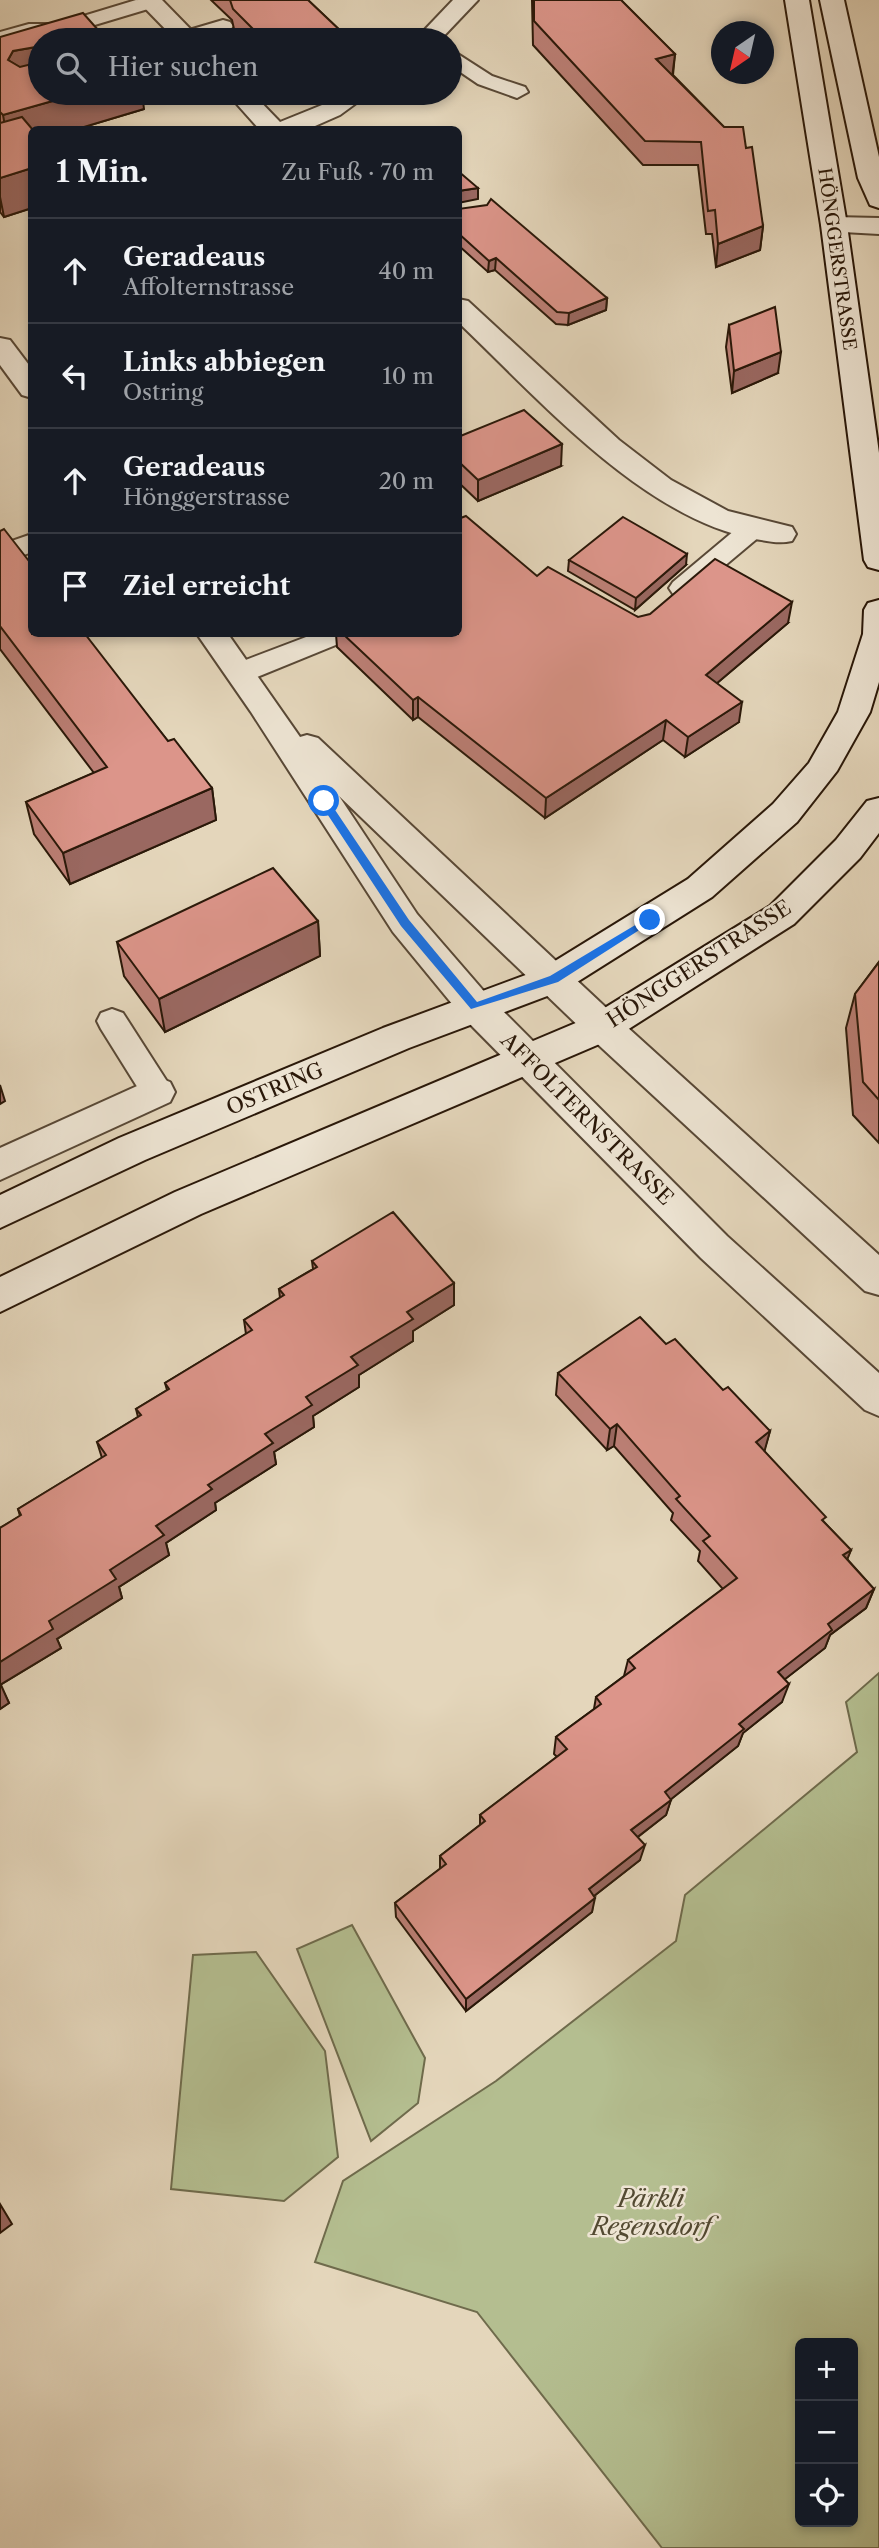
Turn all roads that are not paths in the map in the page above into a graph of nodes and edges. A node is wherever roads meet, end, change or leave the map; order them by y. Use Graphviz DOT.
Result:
graph roads {
  1 [pos="466,0"];
  2 [pos="797,0"];
  3 [pos="832,0"];
  4 [pos="150,1"];
  5 [pos="223,26"];
  6 [pos="64,28"];
  7 [pos="176,28"];
  8 [pos="217,28"];
  9 [pos="439,28"];
  10 [pos="28,30"];
  11 [pos="0,38"];
  12 [pos="462,64"];
  13 [pos="517,92"];
  14 [pos="250,105"];
  15 [pos="339,105"];
  16 [pos="270,126"];
  17 [pos="293,126"];
  18 [pos="879,200"];
  19 [pos="834,225"];
  20 [pos="879,226"];
  21 [pos="462,311"];
  22 [pos="0,346"];
  23 [pos="28,384"];
  24 [pos="750,531"];
  25 [pos="781,534"];
  26 [pos="28,544"];
  27 [pos="0,555"];
  28 [pos="879,560"];
  29 [pos="668,600"];
  30 [pos="879,610"];
  31 [pos="214,637"];
  32 [pos="331,637"];
  33 [pos="240,673"];
  34 [pos="262,704"];
  35 [pos="879,810"];
  36 [pos="554,979"];
  37 [pos="475,1006"];
  38 [pos="112,1021"];
  39 [pos="603,1027"];
  40 [pos="527,1059"];
  41 [pos="157,1092"];
  42 [pos="0,1165"];
  43 [pos="0,1212"];
  44 [pos="879,1279"];
  45 [pos="0,1295"];
  46 [pos="879,1398"];
  1 -- 9 [label="main road"];
  2 -- 19 [label="main road, HÖNGGERSTRASSE"];
  3 -- 18 [label="main road"];
  4 -- 6 [label="lane"];
  4 -- 7 [label="main road"];
  5 -- 8 [label="lane"];
  10 -- 11 [label="lane"];
  12 -- 13 [label="lane"];
  14 -- 16 [label="main road"];
  15 -- 17 [label="main road"];
  19 -- 20 [label="main road"];
  19 -- 28 [label="main road, HÖNGGERSTRASSE"];
  21 -- 24 [label="main road"];
  22 -- 23 [label="main road"];
  24 -- 25 [label="main road"];
  24 -- 29 [label="lane"];
  26 -- 27 [label="lane"];
  30 -- 36 [label="main road"];
  31 -- 33 [label="main road, AFFOLTERNSTRASSE"];
  32 -- 33 [label="lane"];
  33 -- 34 [label="main road, AFFOLTERNSTRASSE"];
  34 -- 36 [label="main road, AFFOLTERNSTRASSE"];
  34 -- 37 [label="main road, AFFOLTERNSTRASSE"];
  35 -- 39 [label="main road, HÖNGGERSTRASSE"];
  36 -- 37 [label="main road, OSTRING"];
  36 -- 39 [label="main road, AFFOLTERNSTRASSE"];
  37 -- 40 [label="main road, AFFOLTERNSTRASSE"];
  37 -- 43 [label="main road, OSTRING"];
  38 -- 41 [label="lane"];
  39 -- 40 [label="main road, HÖNGGERSTRASSE"];
  39 -- 44 [label="main road, AFFOLTERNSTRASSE"];
  40 -- 45 [label="main road"];
  40 -- 46 [label="main road, AFFOLTERNSTRASSE"];
  41 -- 42 [label="main road"];
}
